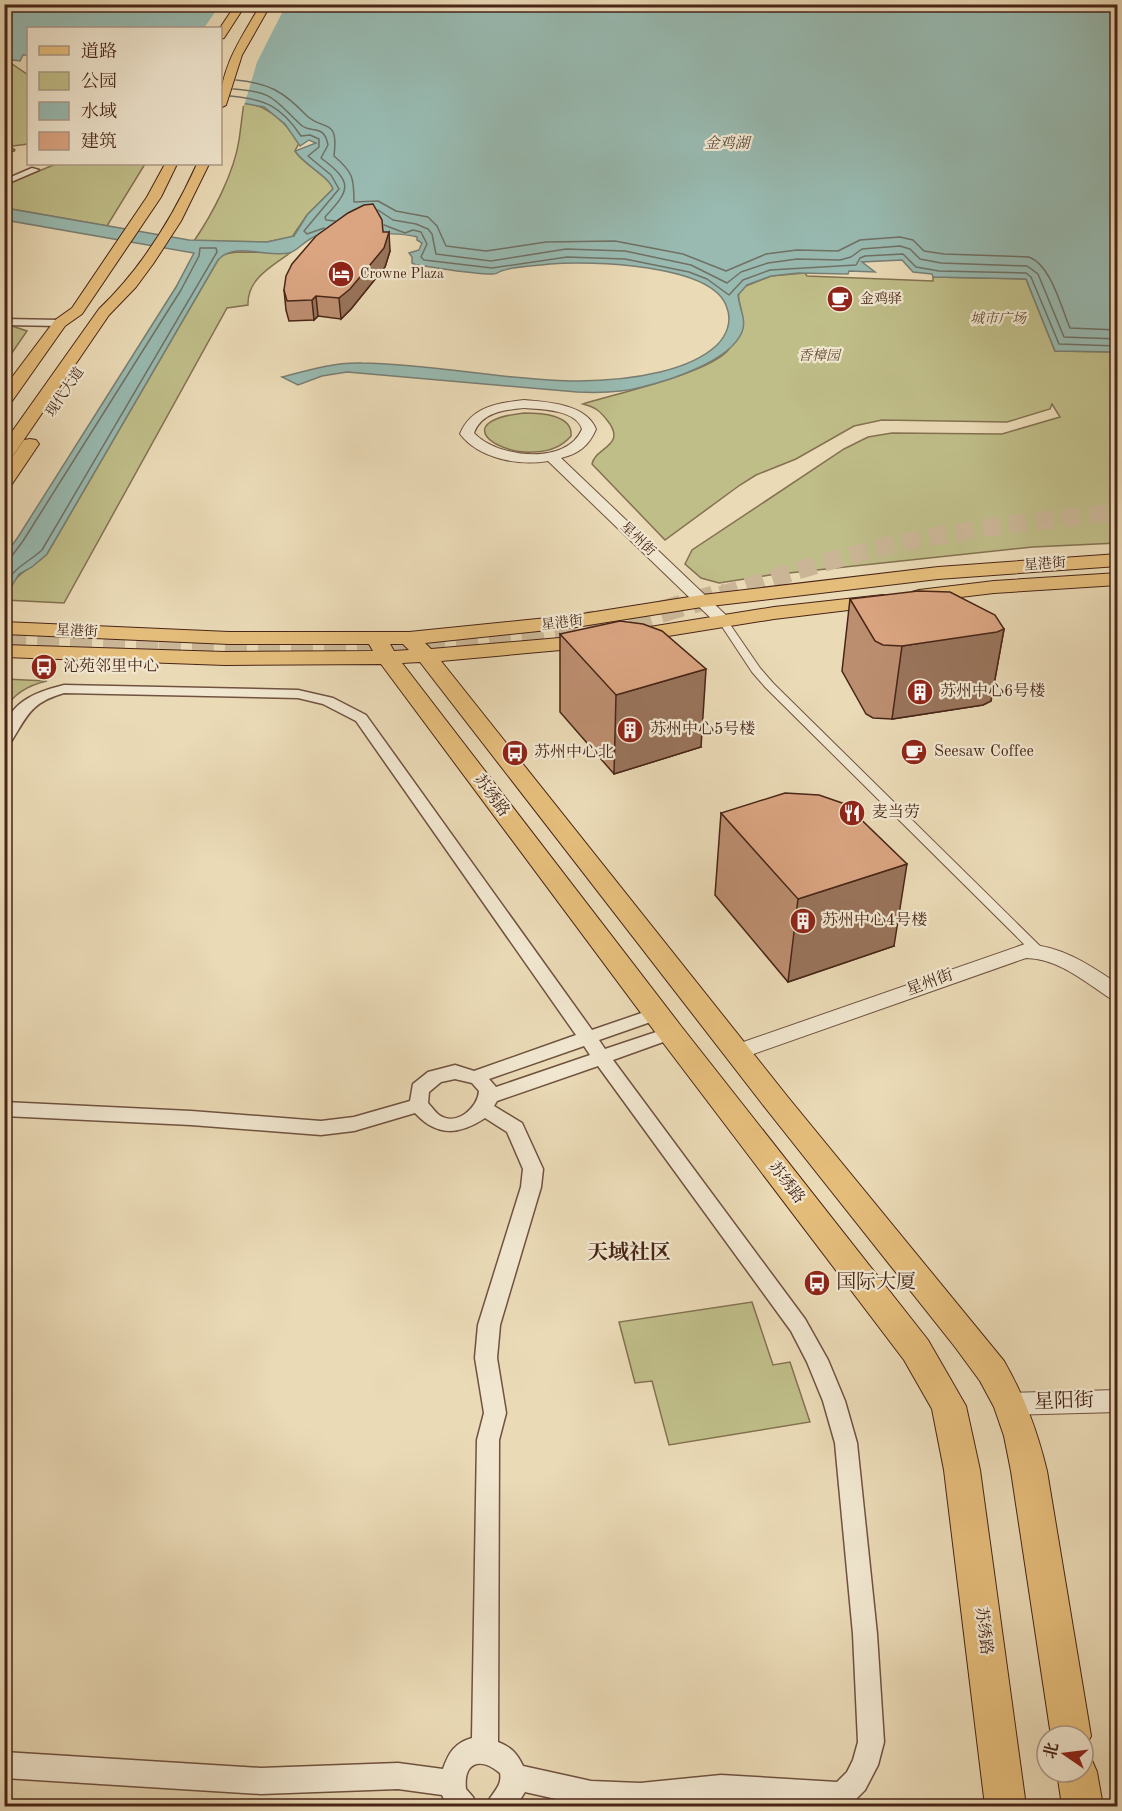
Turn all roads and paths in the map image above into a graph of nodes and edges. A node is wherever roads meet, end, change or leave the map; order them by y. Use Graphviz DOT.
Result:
graph roads {
  1 [pos="241,4"];
  2 [pos="266,4"];
  3 [pos="222,33"];
  4 [pos="222,99"];
  5 [pos="170,165"];
  6 [pos="203,165"];
  7 [pos="35,170"];
  8 [pos="4,183"];
  9 [pos="120,299"];
  10 [pos="77,311"];
  11 [pos="4,322"];
  12 [pos="60,323"];
  13 [pos="4,400"];
  14 [pos="4,429"];
  15 [pos="4,456"];
  16 [pos="551,456"];
  17 [pos="4,483"];
  18 [pos="1118,560"];
  19 [pos="1118,579"];
  20 [pos="702,601"];
  21 [pos="724,622"];
  22 [pos="4,628"];
  23 [pos="399,647"];
  24 [pos="4,651"];
  25 [pos="4,742"];
  26 [pos="1038,951"];
  27 [pos="1118,994"];
  28 [pos="664,1024"];
  29 [pos="588,1038"];
  30 [pos="737,1052"];
  31 [pos="602,1058"];
  32 [pos="476,1077"];
  33 [pos="487,1103"];
  34 [pos="419,1105"];
  35 [pos="4,1109"];
  36 [pos="1118,1401"];
  37 [pos="1010,1404"];
  38 [pos="1069,1724"];
  39 [pos="485,1749"];
  40 [pos="4,1765"];
  41 [pos="513,1776"];
  42 [pos="452,1782"];
  43 [pos="1079,1784"];
  44 [pos="464,1806"];
  45 [pos="499,1806"];
  46 [pos="1005,1806"];
  47 [pos="1082,1806"];
  1 -- 3 [label="main road"];
  2 -- 4 [label="main road"];
  5 -- 10 [label="main road, 现代大道"];
  6 -- 9 [label="main road, 现代大道"];
  7 -- 8 [label="street"];
  9 -- 15 [label="main road, 现代大道"];
  9 -- 17 [label="main road, 现代大道"];
  10 -- 12 [label="main road, 现代大道"];
  10 -- 14 [label="main road, 现代大道"];
  11 -- 12 [label="street"];
  12 -- 13 [label="main road, 现代大道"];
  16 -- 16 [label="street"];
  16 -- 20 [label="street, 星州街"];
  18 -- 20 [label="main road, 星港街"];
  19 -- 21 [label="main road, 星港街"];
  20 -- 21 [label="street, 星州街"];
  20 -- 23 [label="main road, 星港街"];
  21 -- 23 [label="main road, 星港街"];
  21 -- 26 [label="street"];
  22 -- 23 [label="main road, 星港街"];
  23 -- 24 [label="main road, 星港街"];
  23 -- 28 [label="main road, 苏绣路"];
  23 -- 30 [label="main road"];
  25 -- 29 [label="street"];
  26 -- 27 [label="street, 星州街"];
  26 -- 30 [label="street, 星州街"];
  28 -- 29 [label="street"];
  28 -- 31 [label="street"];
  28 -- 46 [label="main road, 苏绣路"];
  29 -- 31 [label="street"];
  29 -- 32 [label="street"];
  30 -- 37 [label="main road"];
  31 -- 33 [label="street"];
  31 -- 41 [label="street"];
  32 -- 33 [label="street"];
  32 -- 34 [label="street"];
  33 -- 34 [label="street"];
  33 -- 39 [label="street"];
  34 -- 35 [label="street"];
  36 -- 37 [label="street, 星阳街"];
  37 -- 38 [label="main road"];
  39 -- 41 [label="street"];
  39 -- 42 [label="street"];
  40 -- 42 [label="street"];
  41 -- 45 [label="street"];
  42 -- 44 [label="street"];
  43 -- 47 [label="main road"];
}
